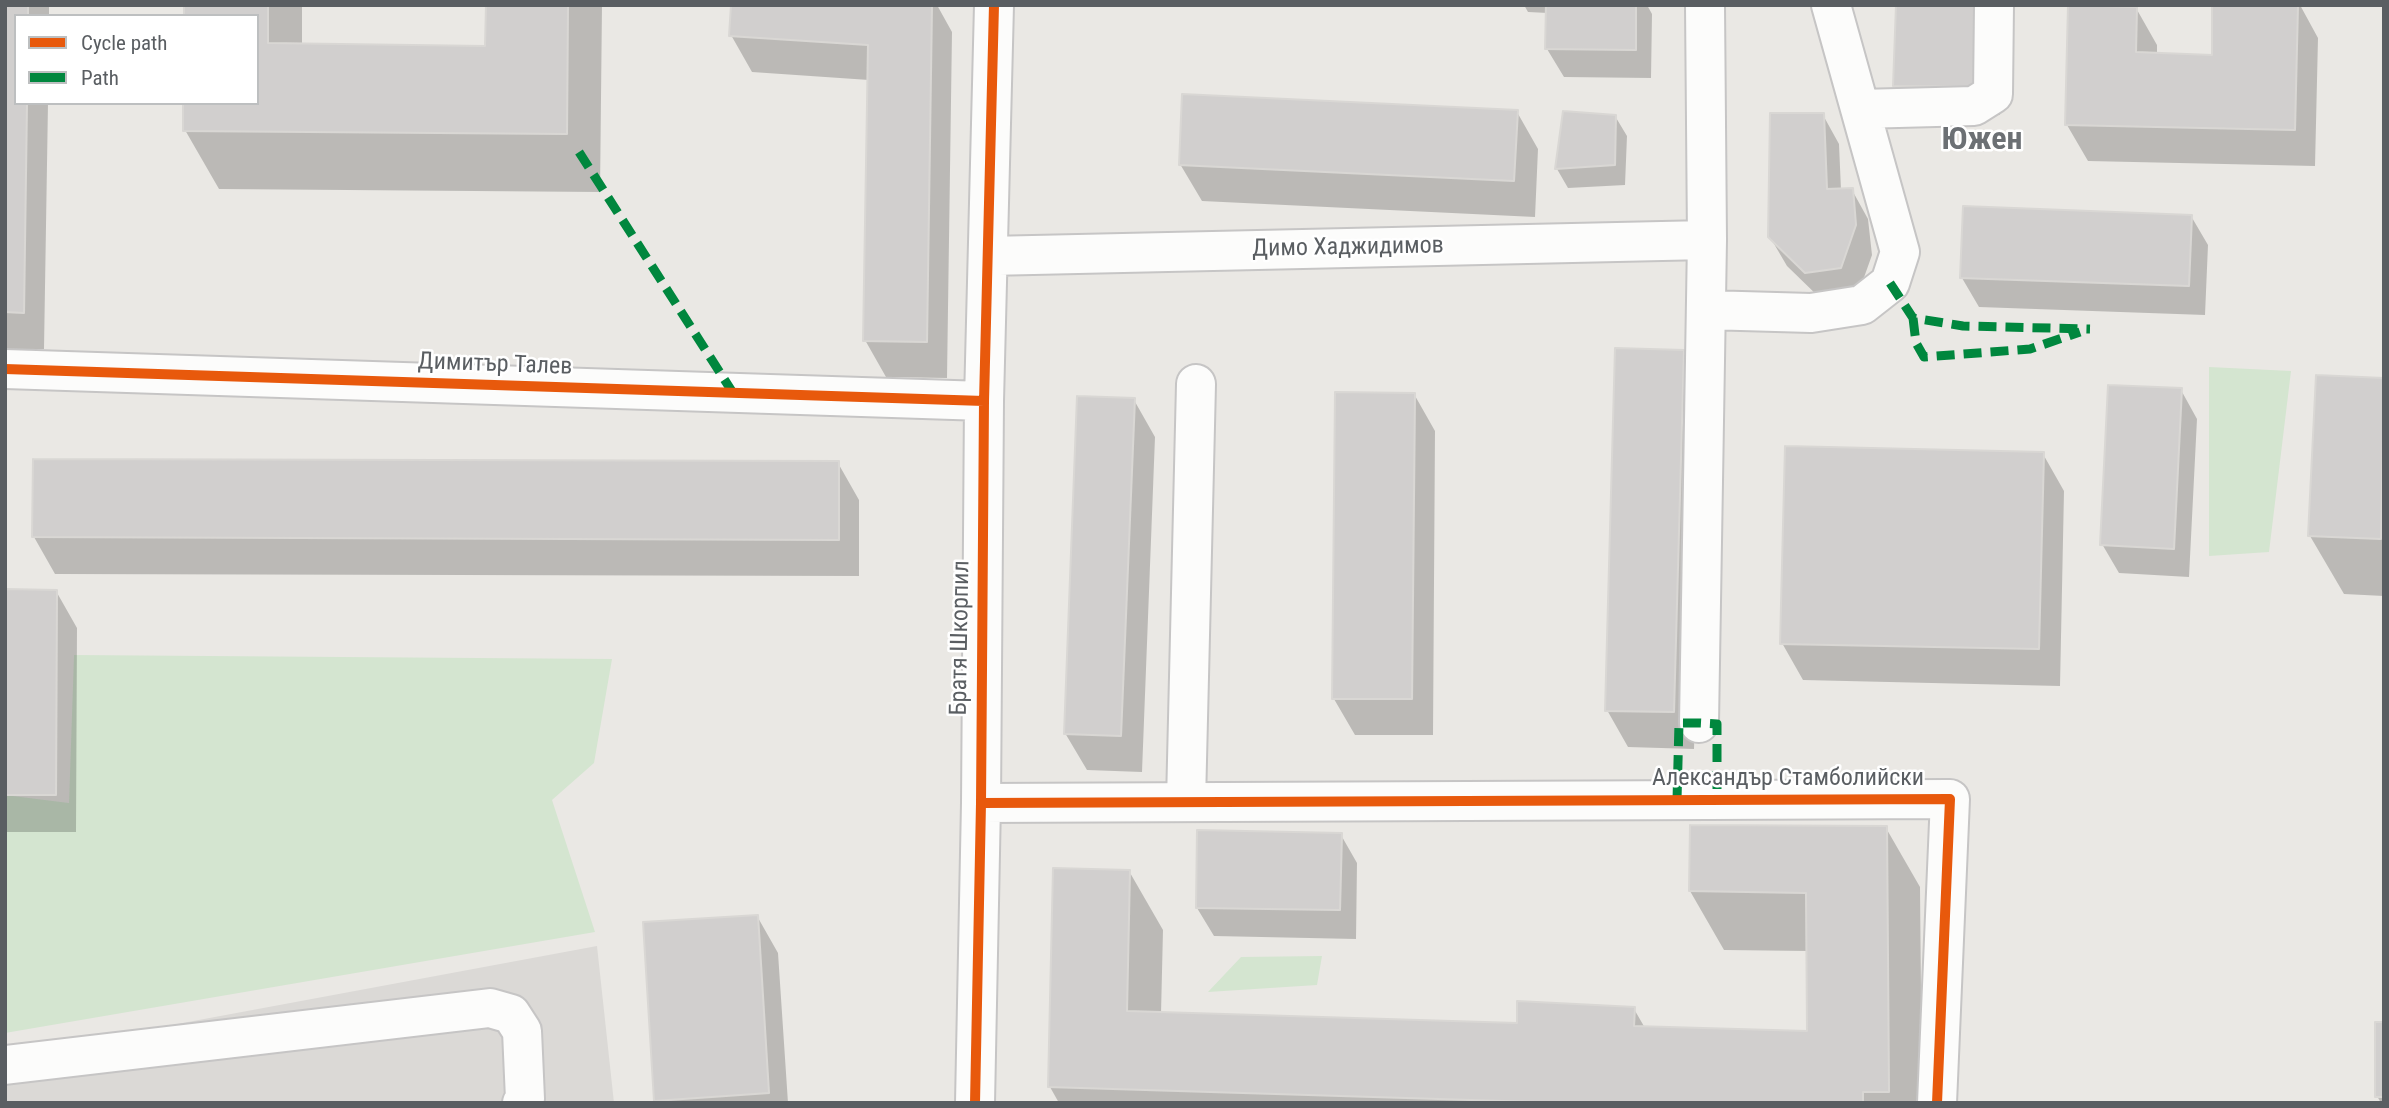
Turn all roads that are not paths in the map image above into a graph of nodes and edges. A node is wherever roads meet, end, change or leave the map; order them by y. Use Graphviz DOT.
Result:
graph roads {
  1 [pos="994,5"];
  2 [pos="1705,5"];
  3 [pos="1831,5"];
  4 [pos="1994,5"];
  5 [pos="1860,109"];
  6 [pos="1707,240"];
  7 [pos="988,256"];
  8 [pos="1706,310"];
  9 [pos="5,369"];
  10 [pos="1196,384"];
  11 [pos="984,401"];
  12 [pos="1699,723"];
  13 [pos="1186,802"];
  14 [pos="981,803"];
  15 [pos="5,1065"];
  16 [pos="522,1103"];
  17 [pos="975,1103"];
  18 [pos="1937,1103"];
  1 -- 7 [label="street, Братя Шкорпил"];
  2 -- 6 [label="street"];
  3 -- 5 [label="street"];
  4 -- 5 [label="street"];
  5 -- 8 [label="street"];
  6 -- 7 [label="street, Димо Хаджидимов"];
  6 -- 8 [label="street"];
  7 -- 11 [label="street, Братя Шкорпил"];
  8 -- 12 [label="street"];
  9 -- 11 [label="street, Димитър Талев"];
  10 -- 13 [label="street"];
  11 -- 14 [label="street, Братя Шкорпил"];
  13 -- 14 [label="street"];
  13 -- 18 [label="street, Александър Стамболийски"];
  14 -- 17 [label="street, Братя Шкорпил"];
  15 -- 16 [label="street"];
}
